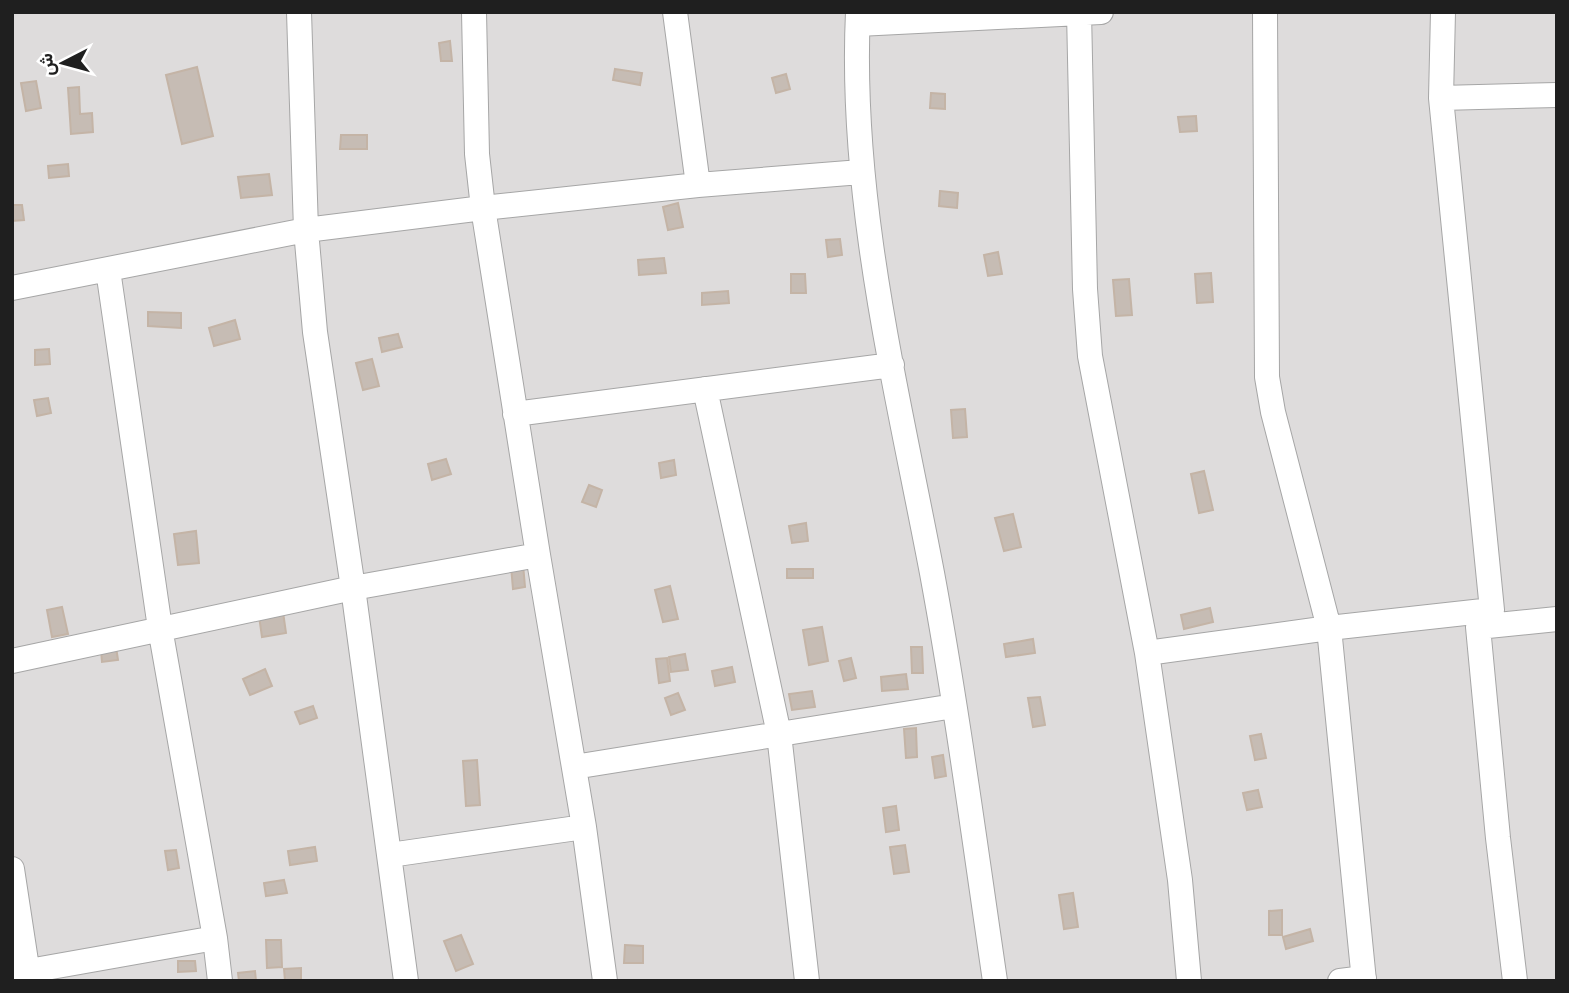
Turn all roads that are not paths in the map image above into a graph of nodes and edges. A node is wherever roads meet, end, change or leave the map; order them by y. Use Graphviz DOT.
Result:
graph roads {
  1 [pos="299,12"];
  2 [pos="474,12"];
  3 [pos="674,12"];
  4 [pos="1265,12"];
  5 [pos="1443,12"];
  6 [pos="1086,13"];
  7 [pos="858,18"];
  8 [pos="1557,95"];
  9 [pos="1441,98"];
  10 [pos="861,172"];
  11 [pos="698,186"];
  12 [pos="482,208"];
  13 [pos="306,230"];
  14 [pos="108,270"];
  15 [pos="12,288"];
  16 [pos="892,365"];
  17 [pos="705,389"];
  18 [pos="515,414"];
  19 [pos="538,555"];
  20 [pos="353,588"];
  21 [pos="1485,619"];
  22 [pos="1557,619"];
  23 [pos="160,628"];
  24 [pos="1329,628"];
  25 [pos="1147,653"];
  26 [pos="12,661"];
  27 [pos="954,706"];
  28 [pos="779,734"];
  29 [pos="574,767"];
  30 [pos="584,827"];
  31 [pos="390,855"];
  32 [pos="12,869"];
  33 [pos="215,938"];
  34 [pos="23,975"];
  35 [pos="1364,979"];
  36 [pos="220,981"];
  37 [pos="406,981"];
  38 [pos="605,981"];
  39 [pos="807,981"];
  40 [pos="995,981"];
  41 [pos="1189,981"];
  42 [pos="1340,981"];
  43 [pos="1515,981"];
  1 -- 13 [label="street"];
  2 -- 12 [label="street"];
  3 -- 11 [label="street"];
  4 -- 24 [label="street"];
  5 -- 9 [label="street"];
  6 -- 7 [label="street"];
  6 -- 25 [label="street"];
  7 -- 10 [label="street"];
  8 -- 9 [label="street"];
  9 -- 21 [label="street"];
  10 -- 11 [label="street"];
  10 -- 16 [label="street"];
  11 -- 12 [label="street"];
  12 -- 13 [label="street"];
  12 -- 18 [label="street"];
  13 -- 14 [label="street"];
  13 -- 20 [label="street"];
  14 -- 15 [label="street"];
  14 -- 23 [label="street"];
  16 -- 17 [label="street"];
  16 -- 27 [label="street"];
  17 -- 18 [label="street"];
  17 -- 28 [label="street"];
  18 -- 19 [label="street"];
  19 -- 20 [label="street"];
  19 -- 29 [label="street"];
  20 -- 23 [label="street"];
  20 -- 31 [label="street"];
  21 -- 22 [label="street"];
  21 -- 24 [label="street"];
  21 -- 43 [label="street"];
  23 -- 26 [label="street"];
  23 -- 33 [label="street"];
  24 -- 25 [label="street"];
  24 -- 35 [label="street"];
  25 -- 41 [label="street"];
  27 -- 28 [label="street"];
  27 -- 40 [label="street"];
  28 -- 29 [label="street"];
  28 -- 39 [label="street"];
  29 -- 30 [label="street"];
  30 -- 31 [label="street"];
  30 -- 38 [label="street"];
  31 -- 37 [label="street"];
  32 -- 34 [label="street"];
  33 -- 34 [label="street"];
  33 -- 36 [label="street"];
  35 -- 42 [label="street"];
}
